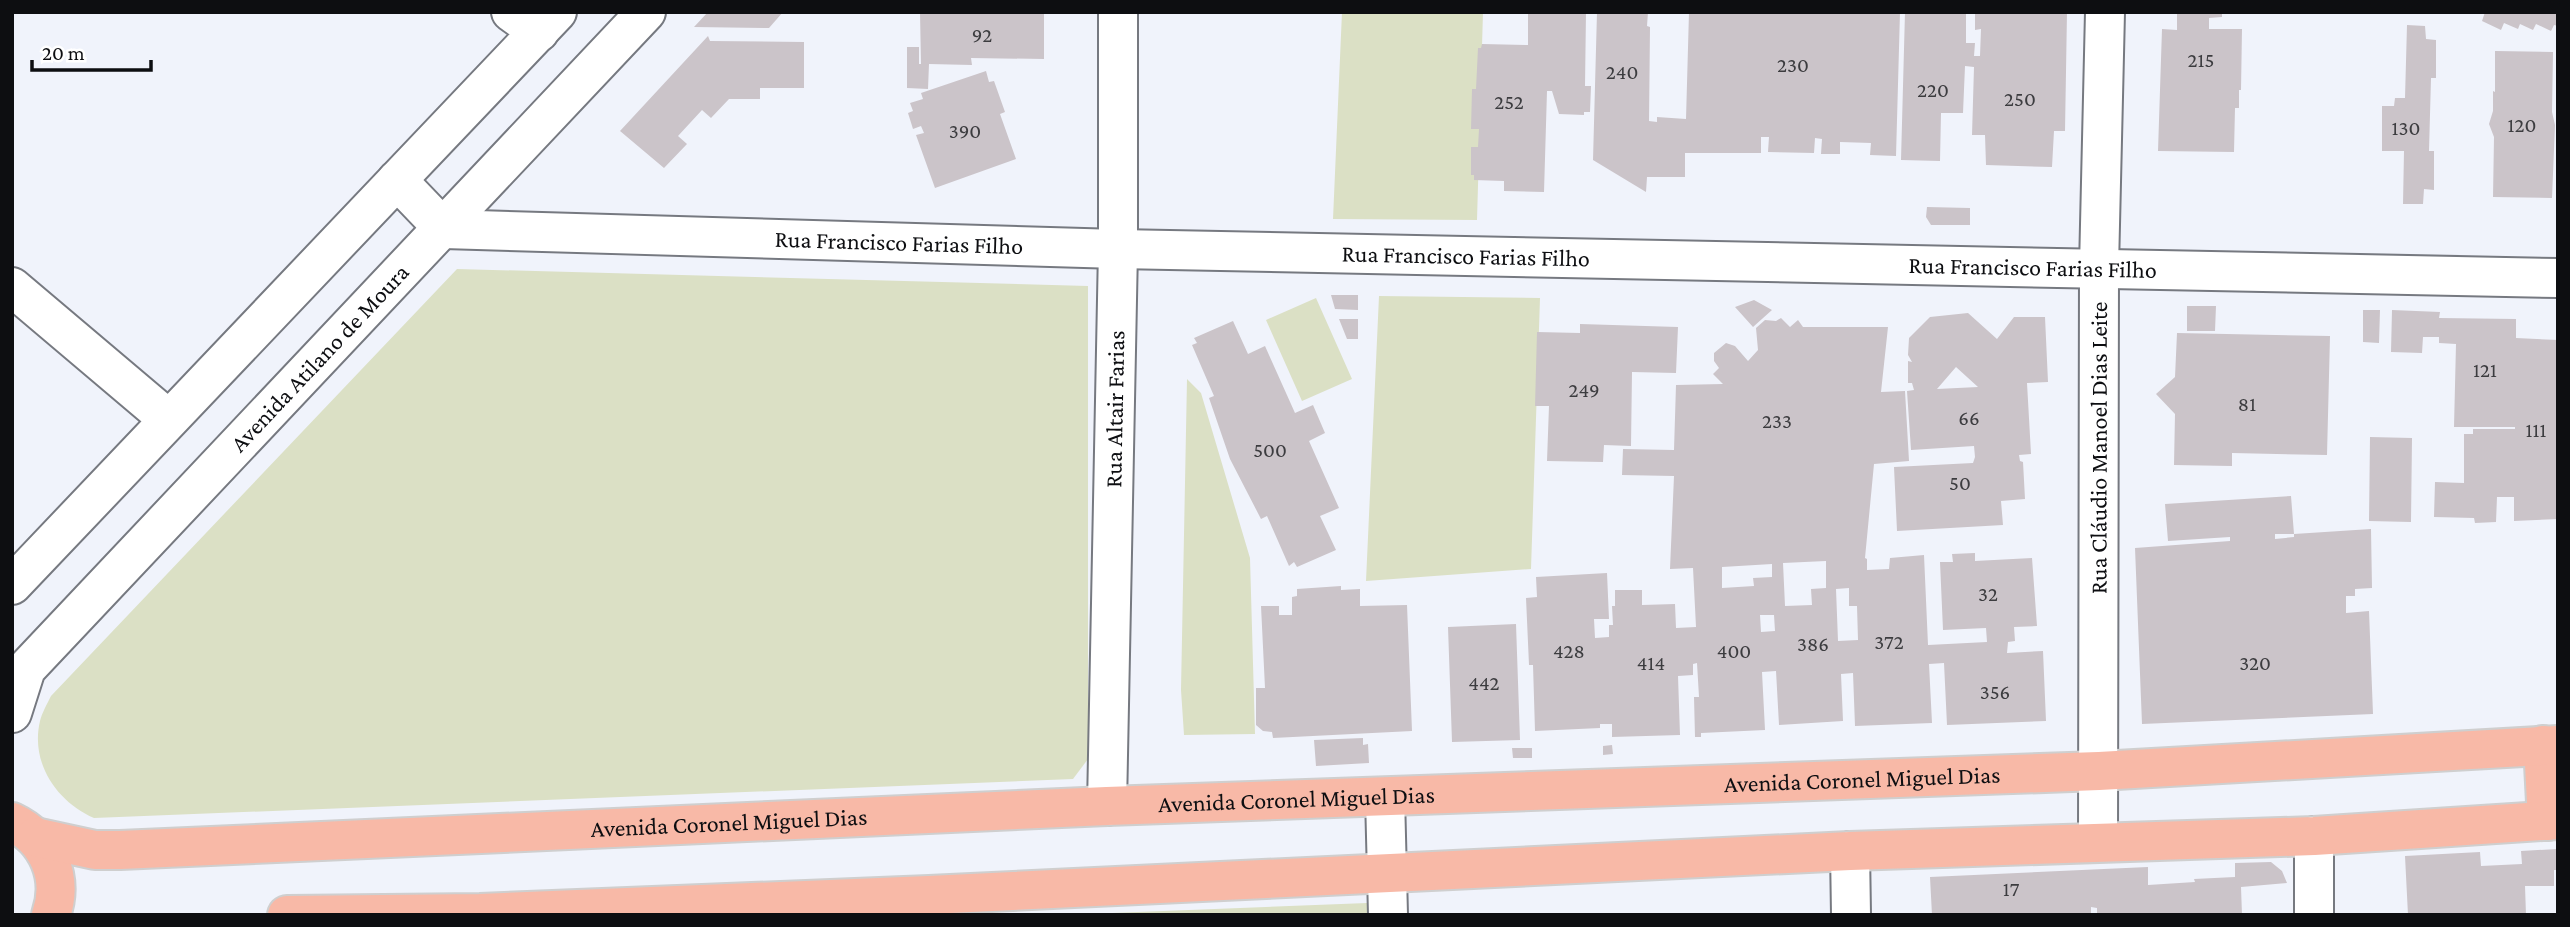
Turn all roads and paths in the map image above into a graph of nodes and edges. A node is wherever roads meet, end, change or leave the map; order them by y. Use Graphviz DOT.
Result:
graph roads {
  1 [pos="646,12"];
  2 [pos="1118,12"];
  3 [pos="2105,12"];
  4 [pos="536,19"];
  5 [pos="397,180"];
  6 [pos="444,229"];
  7 [pos="1118,249"];
  8 [pos="2099,267"];
  9 [pos="2558,278"];
  10 [pos="12,287"];
  11 [pos="168,419"];
  12 [pos="12,585"];
  13 [pos="12,713"];
  14 [pos="2550,745"];
  15 [pos="2099,771"];
  16 [pos="1385,797"];
  17 [pos="1107,806"];
  18 [pos="2553,820"];
  19 [pos="19,823"];
  20 [pos="2314,836"];
  21 [pos="2098,842"];
  22 [pos="1850,851"];
  23 [pos="1388,875"];
  24 [pos="929,905"];
  25 [pos="481,914"];
  26 [pos="51,915"];
  27 [pos="287,915"];
  28 [pos="1388,915"];
  29 [pos="1851,915"];
  30 [pos="2315,915"];
  1 -- 6 [label="street, Avenida Atilano de Moura"];
  2 -- 7 [label="street, Rua Altair Farias"];
  3 -- 8 [label="street, Rua Cláudio Manoel Dias Leite"];
  4 -- 5 [label="street"];
  5 -- 6 [label="street"];
  5 -- 11 [label="street"];
  6 -- 7 [label="street, Rua Francisco Farias Filho"];
  6 -- 13 [label="street, Avenida Atilano de Moura"];
  7 -- 8 [label="street, Rua Francisco Farias Filho"];
  7 -- 17 [label="street, Rua Altair Farias"];
  8 -- 9 [label="street, Rua Francisco Farias Filho"];
  8 -- 15 [label="street, Rua Cláudio Manoel Dias Leite"];
  10 -- 11 [label="street"];
  11 -- 12 [label="street"];
  14 -- 15 [label="main road, Avenida Coronel Miguel Dias"];
  14 -- 18 [label="main road"];
  15 -- 16 [label="main road, Avenida Coronel Miguel Dias"];
  15 -- 21 [label="street, Rua Cláudio Manoel Dias Leite"];
  16 -- 17 [label="main road, Avenida Coronel Miguel Dias"];
  16 -- 23 [label="street"];
  17 -- 19 [label="main road, Avenida Coronel Miguel Dias"];
  18 -- 20 [label="main road"];
  19 -- 26 [label="main road"];
  20 -- 21 [label="main road"];
  20 -- 30 [label="street"];
  21 -- 22 [label="main road"];
  22 -- 23 [label="main road"];
  22 -- 29 [label="street"];
  23 -- 24 [label="main road"];
  23 -- 28 [label="street"];
  24 -- 25 [label="main road"];
  25 -- 27 [label="main road"];
}
